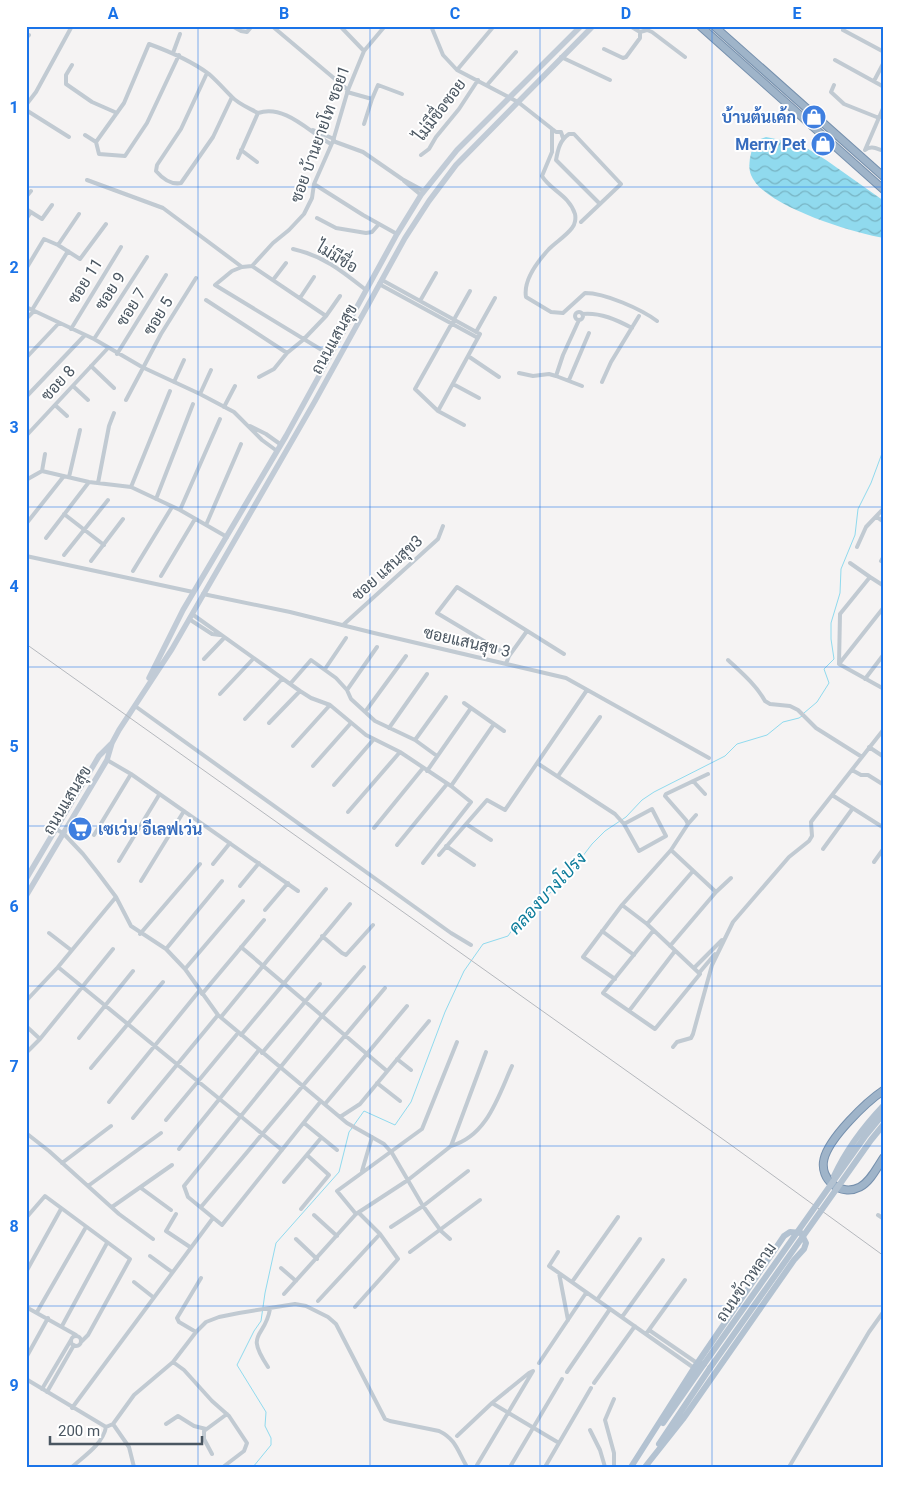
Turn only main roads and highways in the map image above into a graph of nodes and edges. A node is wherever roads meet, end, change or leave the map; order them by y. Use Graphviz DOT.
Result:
graph roads {
  1 [pos="581,26"];
  2 [pos="592,26"];
  3 [pos="700,26"];
  4 [pos="714,26"];
  5 [pos="884,177"];
  6 [pos="884,190"];
  7 [pos="335,347"];
  8 [pos="342,352"];
  9 [pos="326,363"];
  10 [pos="335,366"];
  11 [pos="183,610"];
  12 [pos="190,616"];
  13 [pos="140,697"];
  14 [pos="112,743"];
  15 [pos="26,879"];
  16 [pos="26,896"];
  17 [pos="884,1090"];
  18 [pos="884,1105"];
  19 [pos="884,1113"];
  20 [pos="884,1124"];
  21 [pos="884,1157"];
  22 [pos="826,1193"];
  23 [pos="701,1366"];
  24 [pos="632,1467"];
  25 [pos="644,1467"];
  1 -- 7 [label="main road, ถนนแสนสุข"];
  2 -- 8 [label="main road, ถนนแสนสุข"];
  3 -- 6 [label="highway"];
  4 -- 5 [label="highway"];
  7 -- 8 [label="main road"];
  7 -- 9 [label="main road, ถนนแสนสุข"];
  8 -- 10 [label="main road, ถนนแสนสุข"];
  9 -- 10 [label="main road"];
  9 -- 11 [label="main road, ถนนแสนสุข"];
  10 -- 12 [label="main road, ถนนแสนสุข"];
  11 -- 12 [label="main road"];
  11 -- 13 [label="main road, ถนนแสนสุข"];
  12 -- 13 [label="main road, ถนนแสนสุข"];
  13 -- 14 [label="main road, ถนนแสนสุข"];
  14 -- 15 [label="main road, ถนนแสนสุข"];
  14 -- 16 [label="main road, ถนนแสนสุข"];
  17 -- 21 [label="highway"];
  18 -- 22 [label="main road, bridge"];
  19 -- 22 [label="main road, ถนนข้าวหลาม, bridge"];
  20 -- 23 [label="main road, ถนนข้าวหลาม, bridge"];
  22 -- 23 [label="main road, ถนนข้าวหลาม, bridge"];
  23 -- 24 [label="main road, ถนนข้าวหลาม"];
  23 -- 24 [label="main road"];
  23 -- 25 [label="main road, ถนนข้าวหลาม"];
  23 -- 25 [label="main road"];
}
